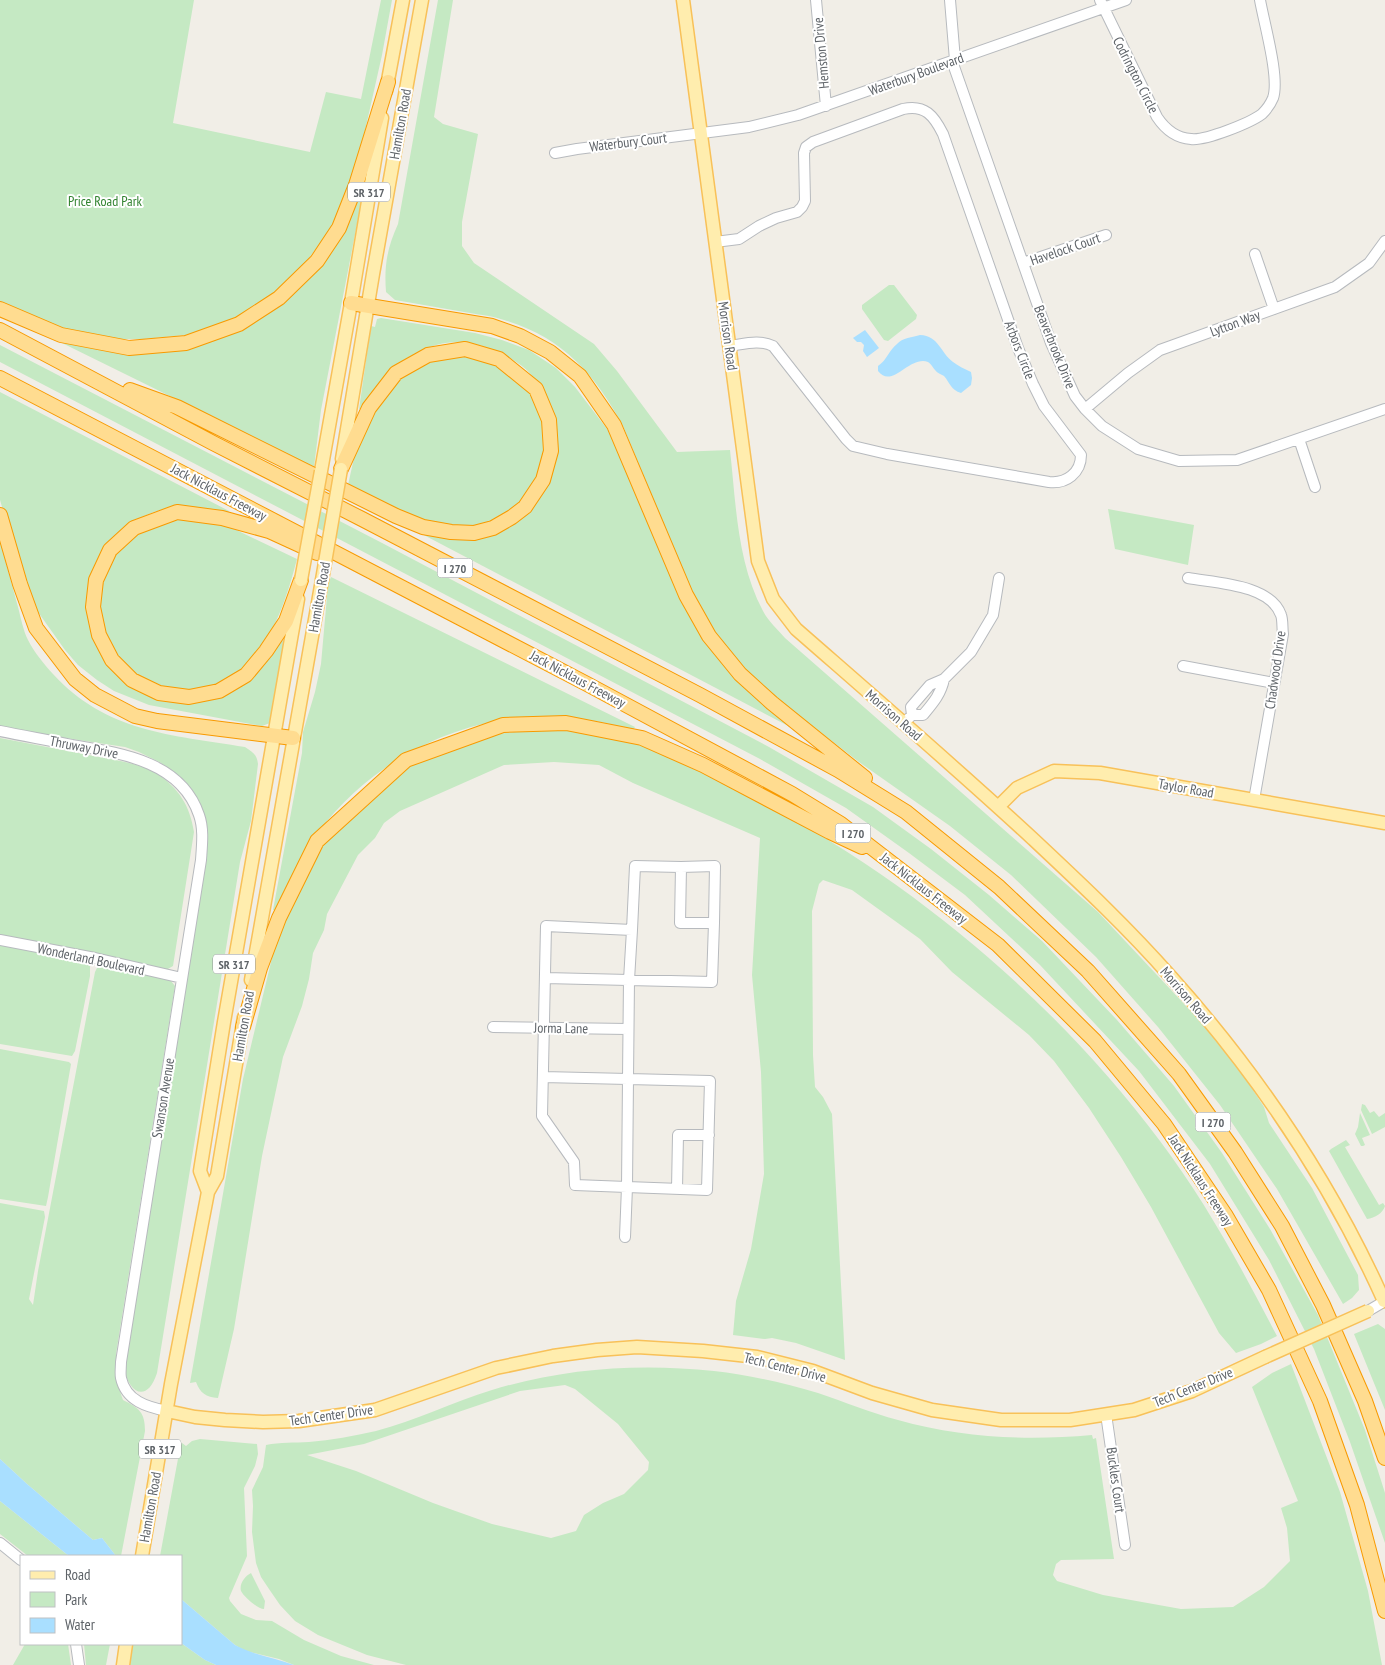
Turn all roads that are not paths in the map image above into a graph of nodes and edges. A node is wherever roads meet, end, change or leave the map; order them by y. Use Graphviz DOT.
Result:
graph roads {
  1 [pos="403,0"];
  2 [pos="422,0"];
  3 [pos="683,0"];
  4 [pos="816,0"];
  5 [pos="950,0"];
  6 [pos="1126,0"];
  7 [pos="1260,0"];
  8 [pos="1101,4"];
  9 [pos="953,60"];
  10 [pos="388,82"];
  11 [pos="826,106"];
  12 [pos="701,132"];
  13 [pos="555,153"];
  14 [pos="1106,234"];
  15 [pos="1385,241"];
  16 [pos="715,242"];
  17 [pos="1255,254"];
  18 [pos="1023,263"];
  19 [pos="351,303"];
  20 [pos="368,305"];
  21 [pos="0,309"];
  22 [pos="1274,309"];
  23 [pos="0,330"];
  24 [pos="730,346"];
  25 [pos="84,374"];
  26 [pos="0,378"];
  27 [pos="1085,409"];
  28 [pos="1385,409"];
  29 [pos="1299,439"];
  30 [pos="341,469"];
  31 [pos="1316,487"];
  32 [pos="0,515"];
  33 [pos="999,578"];
  34 [pos="1188,578"];
  35 [pos="301,580"];
  36 [pos="511,644"];
  37 [pos="1183,666"];
  38 [pos="1274,683"];
  39 [pos="908,719"];
  40 [pos="0,731"];
  41 [pos="274,736"];
  42 [pos="293,738"];
  43 [pos="165,771"];
  44 [pos="1254,800"];
  45 [pos="998,807"];
  46 [pos="906,812"];
  47 [pos="1385,823"];
  48 [pos="885,858"];
  49 [pos="681,867"];
  50 [pos="714,923"];
  51 [pos="632,930"];
  52 [pos="0,940"];
  53 [pos="182,978"];
  54 [pos="545,978"];
  55 [pos="628,980"];
  56 [pos="243,1026"];
  57 [pos="493,1027"];
  58 [pos="544,1028"];
  59 [pos="628,1029"];
  60 [pos="543,1077"];
  61 [pos="628,1079"];
  62 [pos="708,1135"];
  63 [pos="627,1187"];
  64 [pos="677,1189"];
  65 [pos="208,1192"];
  66 [pos="625,1238"];
  67 [pos="1385,1302"];
  68 [pos="1368,1311"];
  69 [pos="167,1411"];
  70 [pos="1106,1414"];
  71 [pos="1385,1458"];
  72 [pos="0,1543"];
  73 [pos="1125,1545"];
  74 [pos="142,1555"];
  75 [pos="20,1559"];
  76 [pos="1385,1611"];
  77 [pos="76,1645"];
  78 [pos="126,1645"];
  79 [pos="79,1665"];
  80 [pos="123,1665"];
  1 -- 10 [label="main road, Hamilton Road / SR 317"];
  2 -- 20 [label="main road, Hamilton Road / SR 317"];
  3 -- 12 [label="main road, Morrison Road"];
  4 -- 11 [label="street, Hemston Drive"];
  5 -- 9 [label="street, Beaverbrook Drive"];
  6 -- 8 [label="street, Waterbury Boulevard"];
  7 -- 8 [label="street, Codrington Circle"];
  8 -- 9 [label="street, Waterbury Boulevard"];
  9 -- 11 [label="street, Waterbury Boulevard"];
  9 -- 18 [label="street, Beaverbrook Drive"];
  10 -- 19 [label="main road, Hamilton Road / SR 317"];
  10 -- 21 [label="highway"];
  11 -- 12 [label="street, Waterbury Boulevard"];
  12 -- 13 [label="street, Waterbury Court"];
  12 -- 16 [label="main road, Morrison Road"];
  14 -- 18 [label="street, Havelock Court"];
  15 -- 22 [label="street, Lytton Way"];
  16 -- 24 [label="main road, Morrison Road"];
  16 -- 24 [label="street, Arbors Circle"];
  17 -- 22 [label="street"];
  18 -- 27 [label="street, Beaverbrook Drive"];
  19 -- 20 [label="highway"];
  19 -- 35 [label="main road, Hamilton Road / SR 317, bridge"];
  20 -- 30 [label="main road, Hamilton Road / SR 317"];
  20 -- 46 [label="highway"];
  22 -- 27 [label="street, Lytton Way"];
  23 -- 25 [label="highway, I 270"];
  24 -- 39 [label="main road, Morrison Road"];
  25 -- 30 [label="highway"];
  25 -- 46 [label="highway, I 270"];
  26 -- 36 [label="highway, Jack Nicklaus Freeway / I 270"];
  27 -- 29 [label="street, Beaverbrook Drive"];
  28 -- 29 [label="street, Beaverbrook Drive"];
  29 -- 31 [label="street"];
  30 -- 42 [label="main road, Hamilton Road / SR 317, bridge"];
  32 -- 41 [label="highway"];
  33 -- 39 [label="street"];
  34 -- 38 [label="street, Chadwood Drive"];
  35 -- 36 [label="highway"];
  35 -- 41 [label="main road, Hamilton Road / SR 317"];
  36 -- 48 [label="highway, Jack Nicklaus Freeway / I 270"];
  37 -- 38 [label="street"];
  38 -- 44 [label="street, Chadwood Drive"];
  39 -- 45 [label="main road, Morrison Road"];
  40 -- 43 [label="street, Thruway Drive"];
  41 -- 42 [label="highway"];
  41 -- 65 [label="main road, Hamilton Road / SR 317"];
  42 -- 56 [label="main road, Hamilton Road / SR 317"];
  43 -- 53 [label="street, Swanson Avenue"];
  44 -- 45 [label="main road, Taylor Road"];
  44 -- 47 [label="main road, Taylor Road"];
  45 -- 67 [label="main road, Morrison Road"];
  46 -- 71 [label="highway, I 270"];
  48 -- 56 [label="highway"];
  48 -- 76 [label="highway, Jack Nicklaus Freeway / I 270"];
  49 -- 50 [label="street"];
  49 -- 50 [label="street"];
  49 -- 51 [label="street"];
  50 -- 55 [label="street"];
  51 -- 54 [label="street"];
  51 -- 55 [label="street"];
  52 -- 53 [label="street, Wonderland Boulevard"];
  53 -- 69 [label="street, Swanson Avenue"];
  54 -- 55 [label="street"];
  54 -- 58 [label="street"];
  55 -- 59 [label="street"];
  56 -- 65 [label="main road, Hamilton Road / SR 317"];
  57 -- 58 [label="street, Jorma Lane"];
  58 -- 59 [label="street, Jorma Lane"];
  58 -- 60 [label="street"];
  59 -- 61 [label="street"];
  60 -- 61 [label="street"];
  60 -- 63 [label="street"];
  61 -- 62 [label="street"];
  61 -- 63 [label="street"];
  62 -- 64 [label="street"];
  62 -- 64 [label="street"];
  63 -- 64 [label="street"];
  63 -- 66 [label="street"];
  65 -- 69 [label="main road, Hamilton Road / SR 317"];
  67 -- 68 [label="street, Tech Center Drive"];
  68 -- 70 [label="main road, Tech Center Drive, bridge"];
  69 -- 70 [label="main road, Tech Center Drive"];
  69 -- 74 [label="main road, Hamilton Road / SR 317"];
  70 -- 73 [label="street, Buckles Court"];
  72 -- 75 [label="street"];
  77 -- 79 [label="street"];
  78 -- 80 [label="main road"];
}
